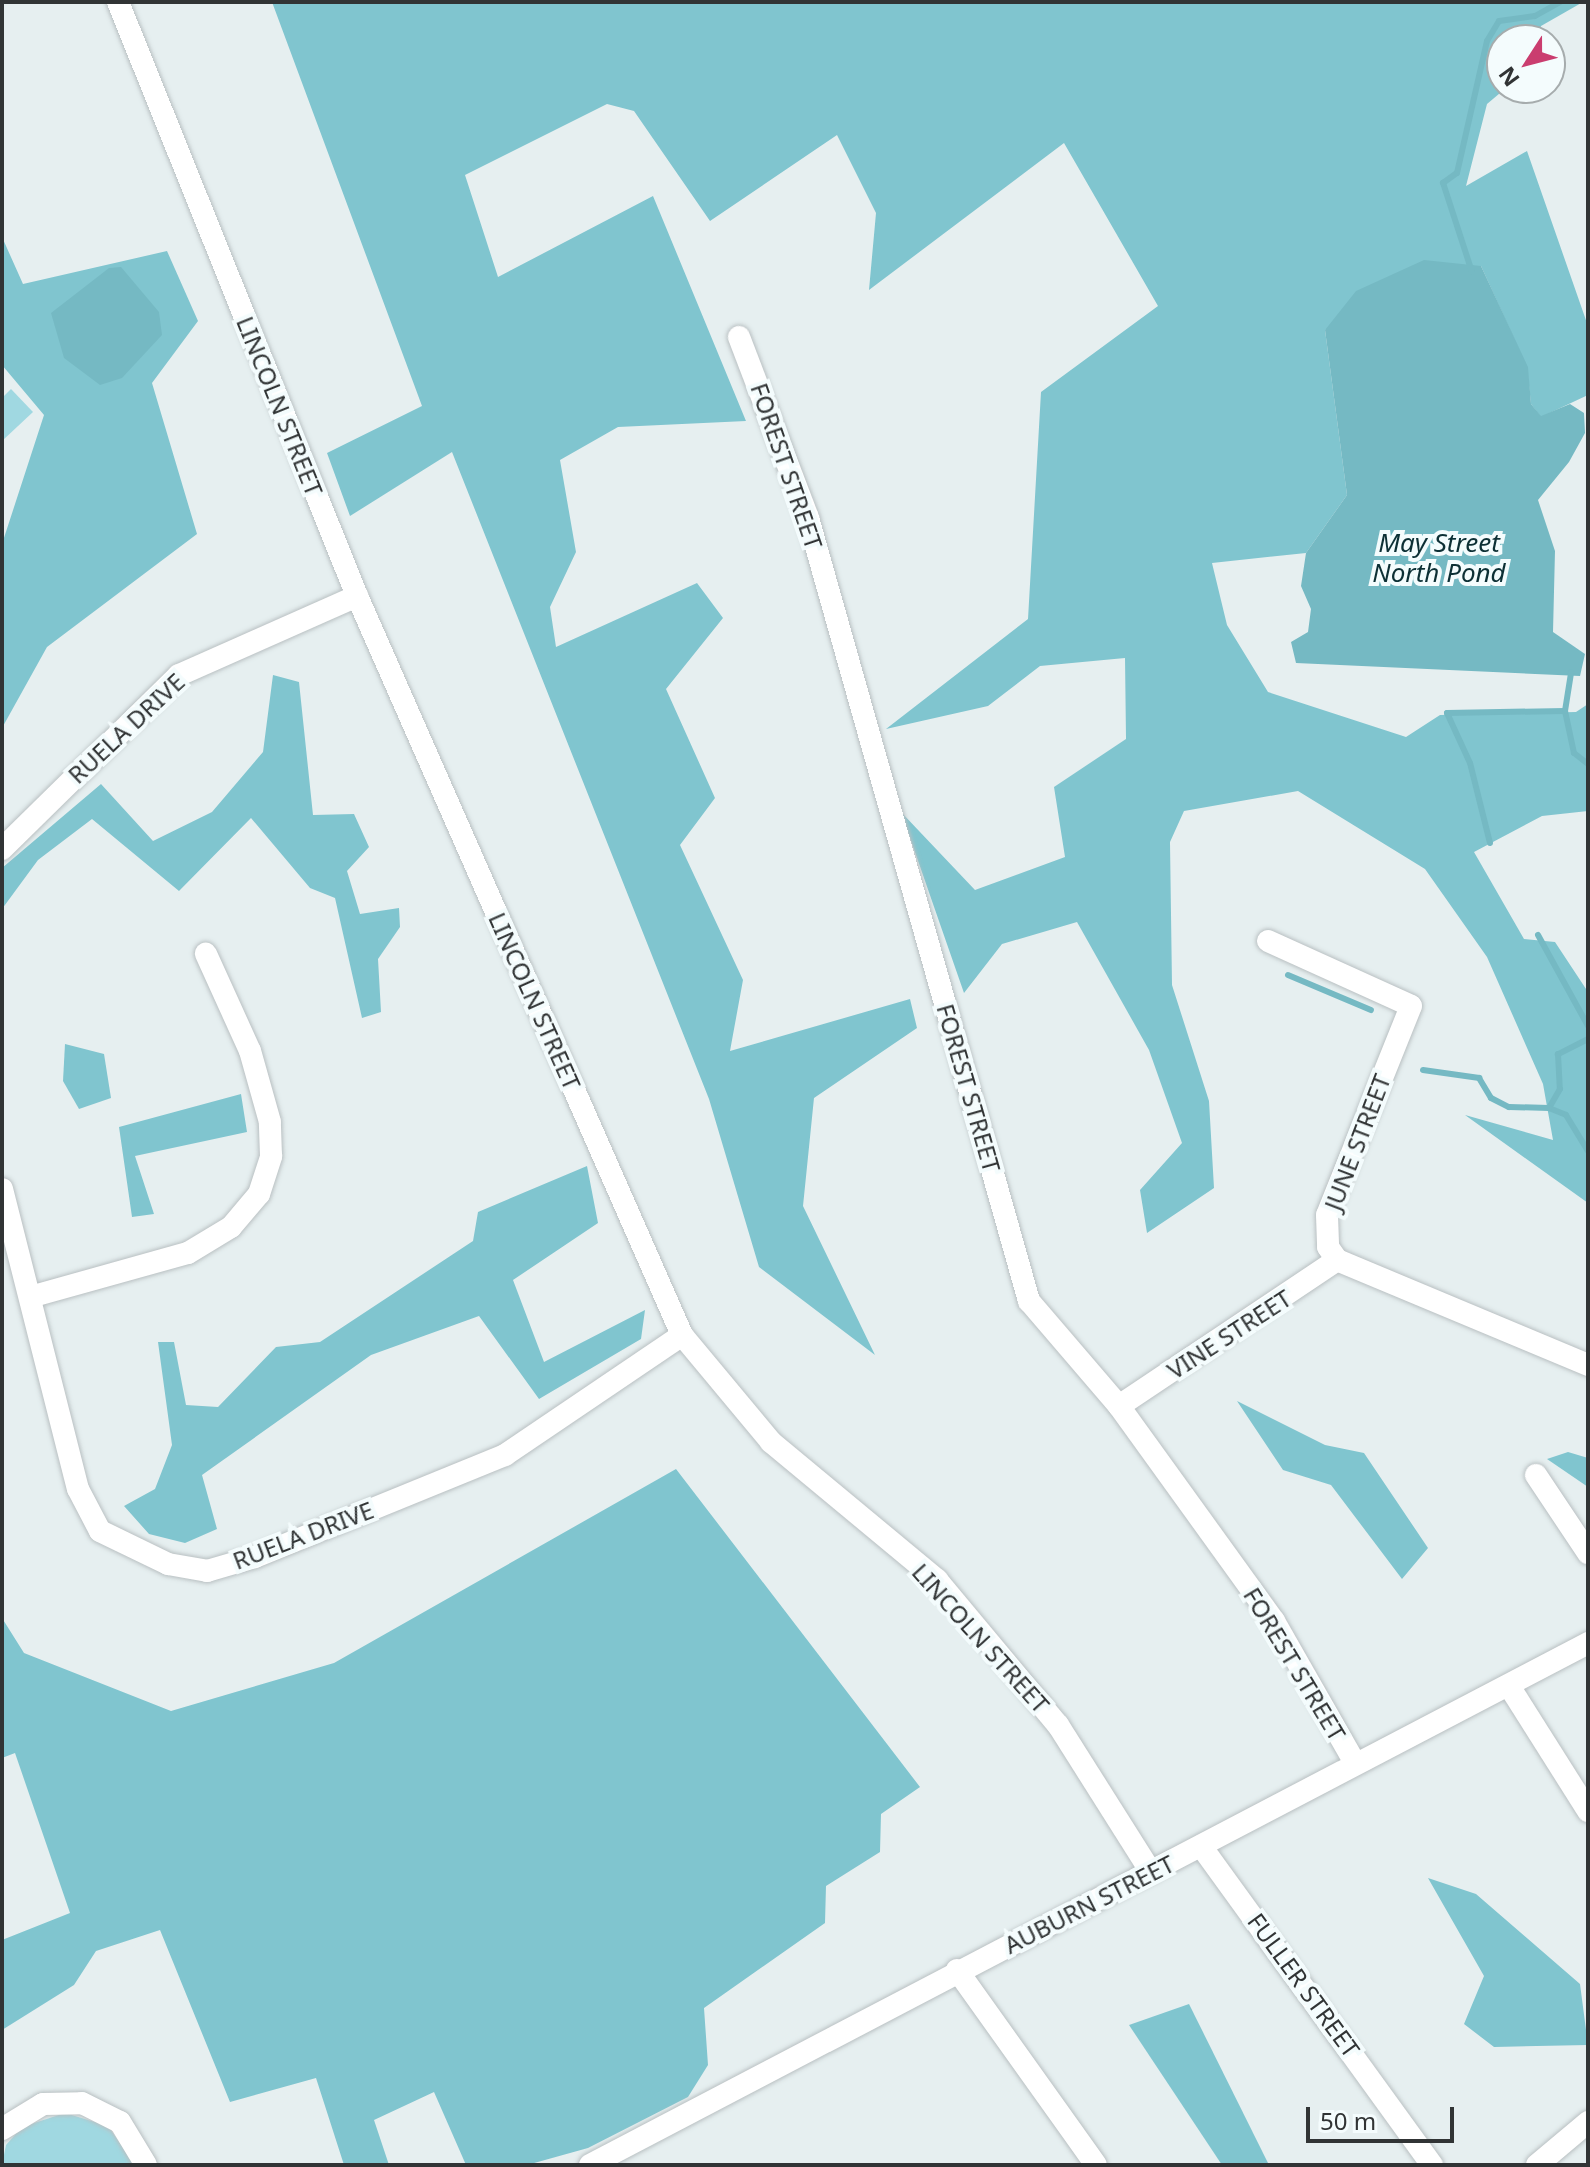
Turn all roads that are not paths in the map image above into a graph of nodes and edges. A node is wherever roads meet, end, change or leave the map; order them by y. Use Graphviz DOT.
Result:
graph roads {
  1 [pos="118,2"];
  2 [pos="739,337"];
  3 [pos="357,596"];
  4 [pos="2,849"];
  5 [pos="1268,941"];
  6 [pos="206,954"];
  7 [pos="2,1189"];
  8 [pos="1337,1260"];
  9 [pos="30,1297"];
  10 [pos="682,1335"];
  11 [pos="1588,1365"];
  12 [pos="1119,1406"];
  13 [pos="1536,1475"];
  14 [pos="1588,1553"];
  15 [pos="1588,1643"];
  16 [pos="1509,1686"];
  17 [pos="1354,1761"];
  18 [pos="1588,1811"];
  19 [pos="1201,1846"];
  20 [pos="1151,1872"];
  21 [pos="957,1970"];
  22 [pos="1588,2122"];
  23 [pos="2,2129"];
  24 [pos="146,2165"];
  25 [pos="590,2165"];
  26 [pos="1096,2165"];
  27 [pos="1432,2165"];
  28 [pos="1537,2165"];
  1 -- 3 [label="street, LINCOLN STREET"];
  2 -- 12 [label="street, FOREST STREET"];
  3 -- 4 [label="street, RUELA DRIVE"];
  3 -- 10 [label="street, LINCOLN STREET"];
  5 -- 8 [label="street, JUNE STREET"];
  6 -- 9 [label="street"];
  7 -- 9 [label="street, RUELA DRIVE"];
  8 -- 11 [label="street"];
  8 -- 12 [label="street, VINE STREET"];
  9 -- 10 [label="street, RUELA DRIVE"];
  10 -- 20 [label="street, LINCOLN STREET"];
  12 -- 17 [label="street, FOREST STREET"];
  13 -- 14 [label="street"];
  15 -- 16 [label="street, AUBURN STREET"];
  16 -- 17 [label="street, AUBURN STREET"];
  16 -- 18 [label="street"];
  17 -- 19 [label="street, AUBURN STREET"];
  19 -- 20 [label="street, AUBURN STREET"];
  19 -- 27 [label="street, FULLER STREET"];
  20 -- 21 [label="street, AUBURN STREET"];
  21 -- 25 [label="street, AUBURN STREET"];
  21 -- 26 [label="street"];
  22 -- 28 [label="street"];
  23 -- 24 [label="street"];
}
